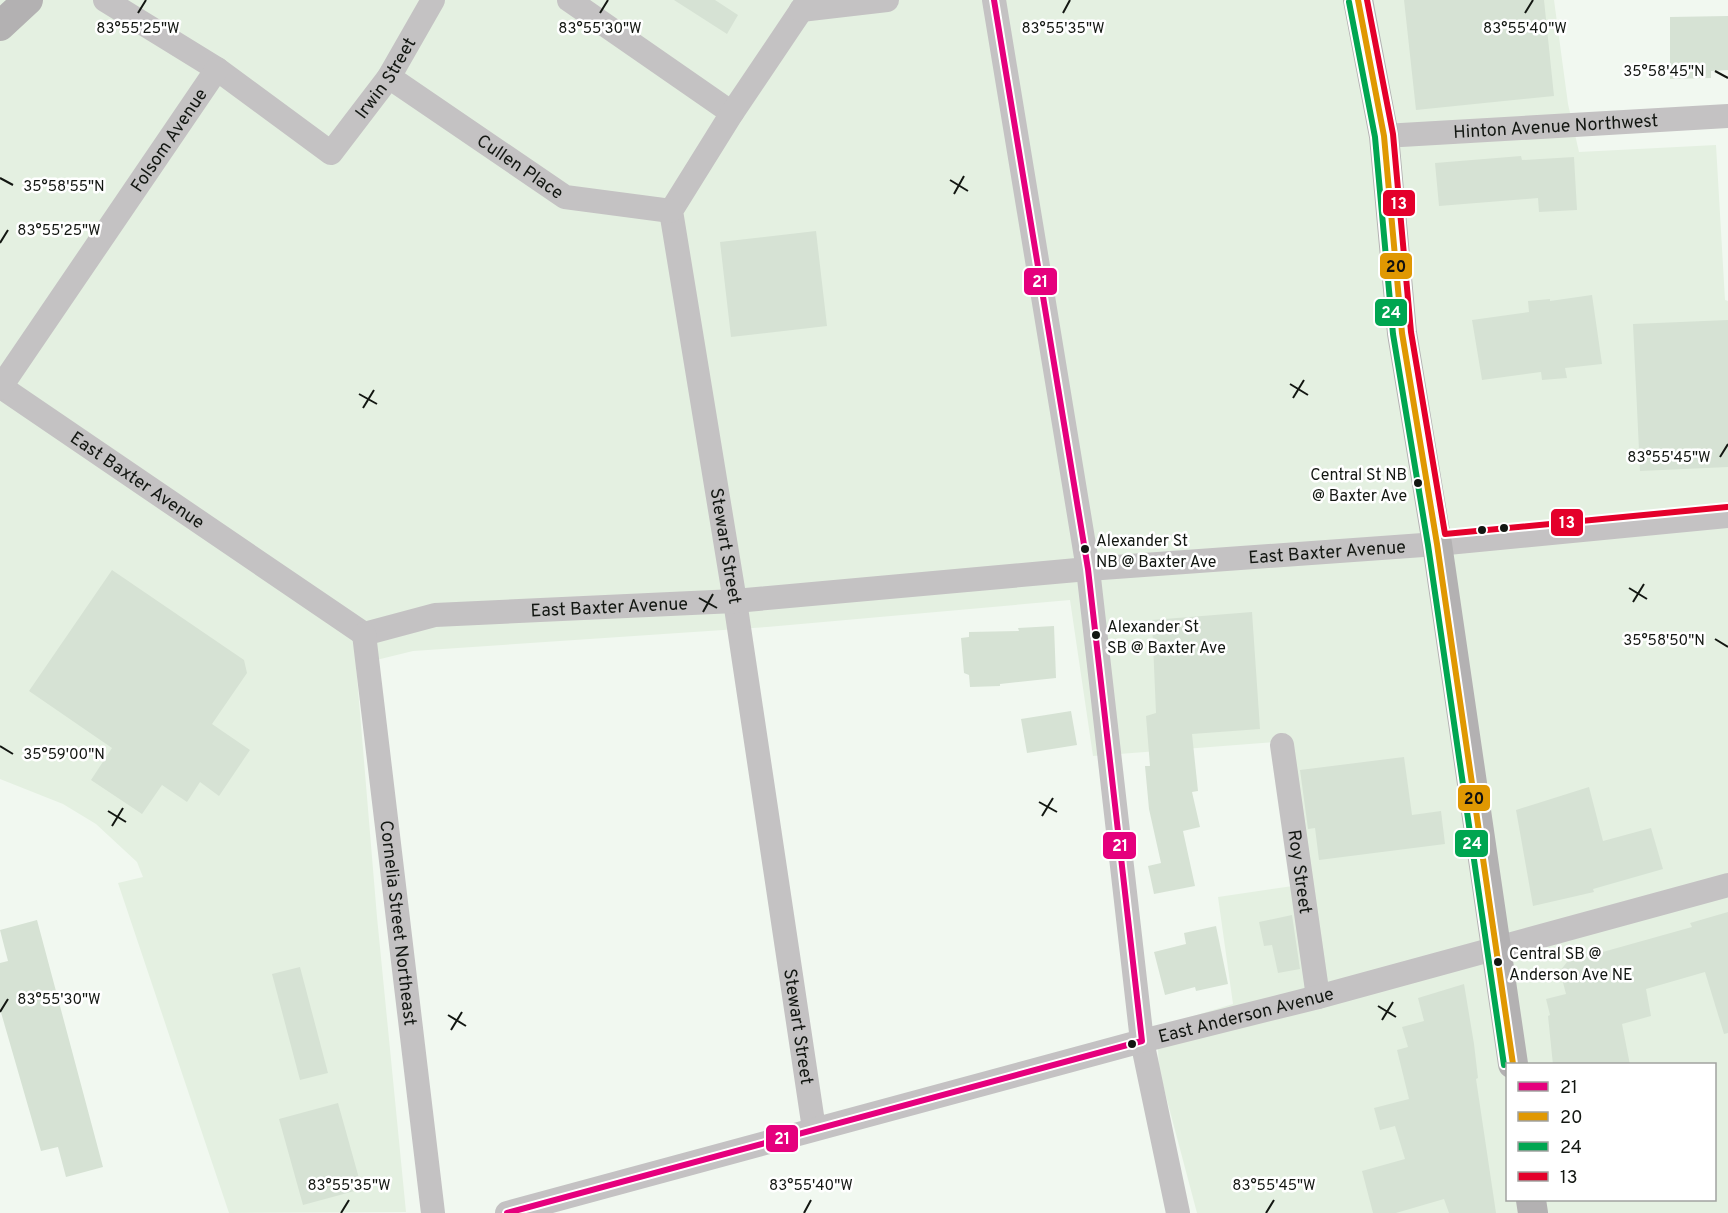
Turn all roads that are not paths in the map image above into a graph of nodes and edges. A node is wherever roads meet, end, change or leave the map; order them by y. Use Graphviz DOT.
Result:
graph roads {
  1 [pos="28,0"];
  2 [pos="105,0"];
  3 [pos="433,0"];
  4 [pos="568,0"];
  5 [pos="887,0"];
  6 [pos="994,0"];
  7 [pos="1358,0"];
  8 [pos="804,5"];
  9 [pos="0,26"];
  10 [pos="217,69"];
  11 [pos="389,77"];
  12 [pos="732,113"];
  13 [pos="1728,116"];
  14 [pos="1384,136"];
  15 [pos="671,211"];
  16 [pos="1,388"];
  17 [pos="1728,516"];
  18 [pos="1437,544"];
  19 [pos="1088,569"];
  20 [pos="735,600"];
  21 [pos="364,634"];
  22 [pos="1282,745"];
  23 [pos="1728,885"];
  24 [pos="1497,949"];
  25 [pos="1318,997"];
  26 [pos="1142,1041"];
  27 [pos="1513,1063"];
  28 [pos="814,1129"];
  29 [pos="433,1213"];
  30 [pos="507,1213"];
  31 [pos="1178,1213"];
  1 -- 9 [label="main road"];
  2 -- 10 [label="street"];
  3 -- 11 [label="street, Irwin Street"];
  4 -- 12 [label="street"];
  5 -- 8 [label="street"];
  6 -- 19 [label="street"];
  7 -- 14 [label="main road"];
  8 -- 12 [label="street"];
  10 -- 11 [label="street, Irwin Street"];
  10 -- 16 [label="street, Folsom Avenue"];
  11 -- 15 [label="street, Cullen Place"];
  12 -- 15 [label="street"];
  13 -- 14 [label="street, Hinton Avenue Northwest"];
  14 -- 18 [label="main road"];
  15 -- 20 [label="street, Stewart Street"];
  16 -- 21 [label="street, East Baxter Avenue"];
  17 -- 18 [label="street, East Baxter Avenue"];
  18 -- 19 [label="street, East Baxter Avenue"];
  18 -- 24 [label="main road"];
  19 -- 20 [label="street, East Baxter Avenue"];
  19 -- 26 [label="street"];
  20 -- 21 [label="street, East Baxter Avenue"];
  20 -- 28 [label="street, Stewart Street"];
  21 -- 29 [label="street, Cornelia Street Northeast"];
  22 -- 25 [label="street, Roy Street"];
  23 -- 24 [label="street, East Anderson Avenue"];
  24 -- 25 [label="street, East Anderson Avenue"];
  24 -- 27 [label="main road"];
  25 -- 26 [label="street, East Anderson Avenue"];
  26 -- 28 [label="street, East Anderson Avenue"];
  26 -- 31 [label="street"];
  28 -- 30 [label="street, East Anderson Avenue"];
}
